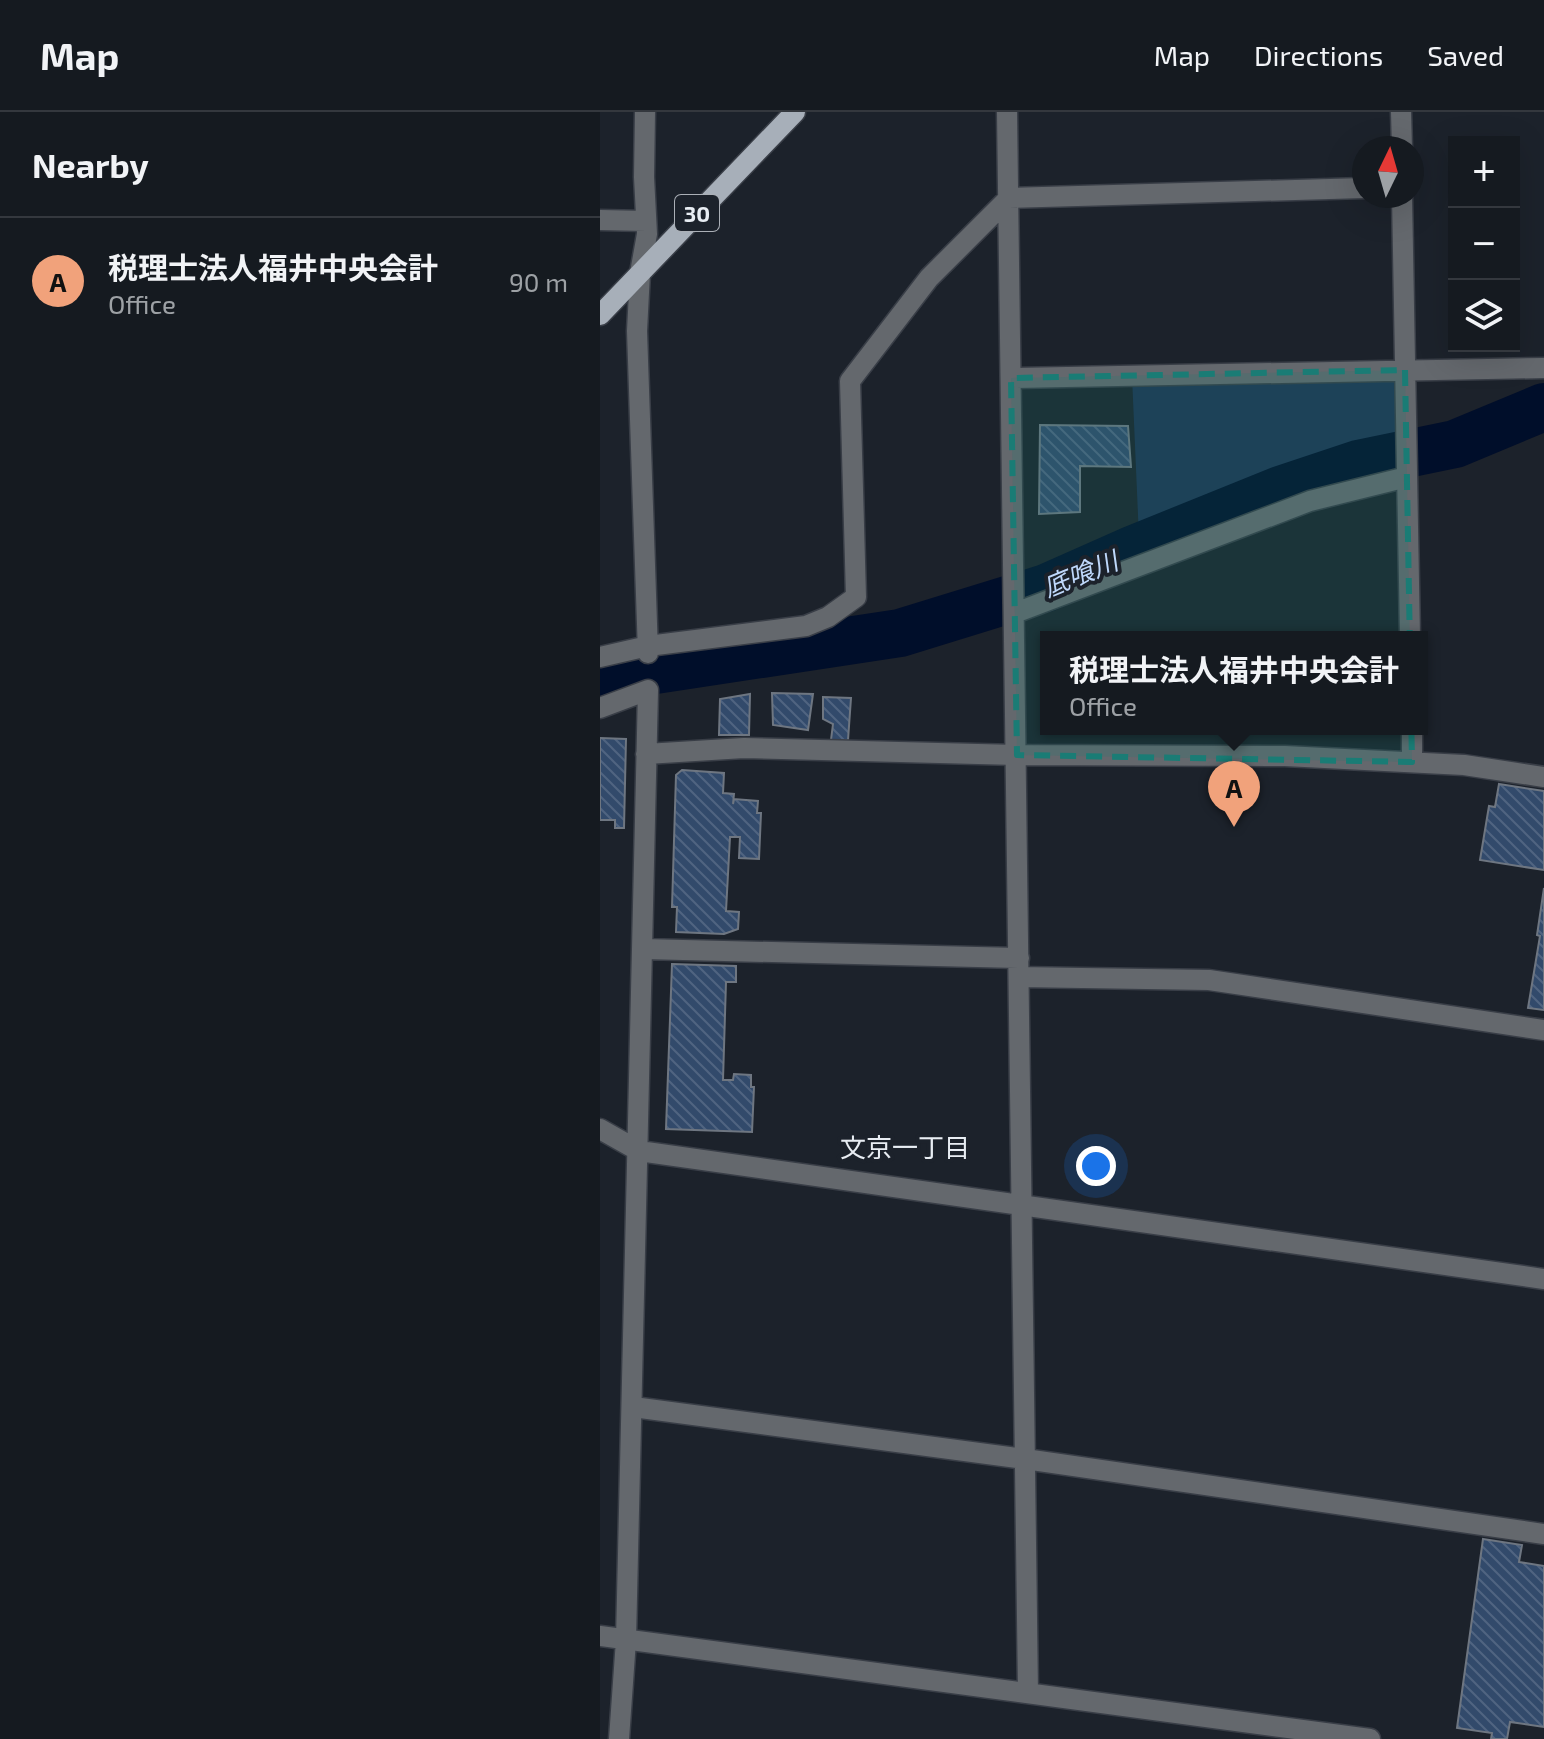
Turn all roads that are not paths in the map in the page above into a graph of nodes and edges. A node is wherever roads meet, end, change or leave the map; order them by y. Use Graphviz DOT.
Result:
graph roads {
  1 [pos="645,112"];
  2 [pos="795,112"];
  3 [pos="1007,112"];
  4 [pos="1401,112"];
  5 [pos="1402,136"];
  6 [pos="1352,188"];
  7 [pos="1009,198"];
  8 [pos="1402,208"];
  9 [pos="600,220"];
  10 [pos="646,221"];
  11 [pos="640,273"];
  12 [pos="600,315"];
  13 [pos="1544,368"];
  14 [pos="1405,370"];
  15 [pos="1011,378"];
  16 [pos="1407,465"];
  17 [pos="1015,613"];
  18 [pos="1410,631"];
  19 [pos="648,650"];
  20 [pos="600,657"];
  21 [pos="600,708"];
  22 [pos="1412,735"];
  23 [pos="646,754"];
  24 [pos="1017,755"];
  25 [pos="1412,762"];
  26 [pos="1544,777"];
  27 [pos="643,949"];
  28 [pos="1019,968"];
  29 [pos="1544,1030"];
  30 [pos="600,1129"];
  31 [pos="639,1151"];
  32 [pos="1021,1205"];
  33 [pos="1544,1279"];
  34 [pos="633,1407"];
  35 [pos="1025,1459"];
  36 [pos="1544,1534"];
  37 [pos="600,1636"];
  38 [pos="626,1640"];
  39 [pos="1028,1693"];
  40 [pos="619,1739"];
  41 [pos="1370,1739"];
  1 -- 10 [label="street"];
  2 -- 11 [label="main road, 30"];
  3 -- 7 [label="street"];
  4 -- 5 [label="street"];
  6 -- 7 [label="street"];
  7 -- 15 [label="street"];
  7 -- 19 [label="street"];
  8 -- 14 [label="street"];
  9 -- 10 [label="street"];
  10 -- 11 [label="street"];
  11 -- 12 [label="main road, 30"];
  11 -- 19 [label="street"];
  13 -- 14 [label="street"];
  14 -- 15 [label="street"];
  14 -- 16 [label="street"];
  15 -- 17 [label="street"];
  16 -- 17 [label="street"];
  16 -- 18 [label="street"];
  17 -- 24 [label="street"];
  19 -- 20 [label="street"];
  21 -- 23 [label="street"];
  22 -- 25 [label="street"];
  23 -- 24 [label="street"];
  23 -- 27 [label="street"];
  24 -- 25 [label="street"];
  24 -- 28 [label="street"];
  25 -- 26 [label="street"];
  27 -- 28 [label="street"];
  27 -- 31 [label="street"];
  28 -- 29 [label="street"];
  28 -- 32 [label="street"];
  30 -- 31 [label="street"];
  31 -- 32 [label="street"];
  31 -- 34 [label="street"];
  32 -- 33 [label="street"];
  32 -- 35 [label="street"];
  34 -- 35 [label="street"];
  34 -- 38 [label="street"];
  35 -- 36 [label="street"];
  35 -- 39 [label="street"];
  37 -- 38 [label="street"];
  38 -- 39 [label="street"];
  38 -- 40 [label="street"];
  39 -- 41 [label="street"];
}
